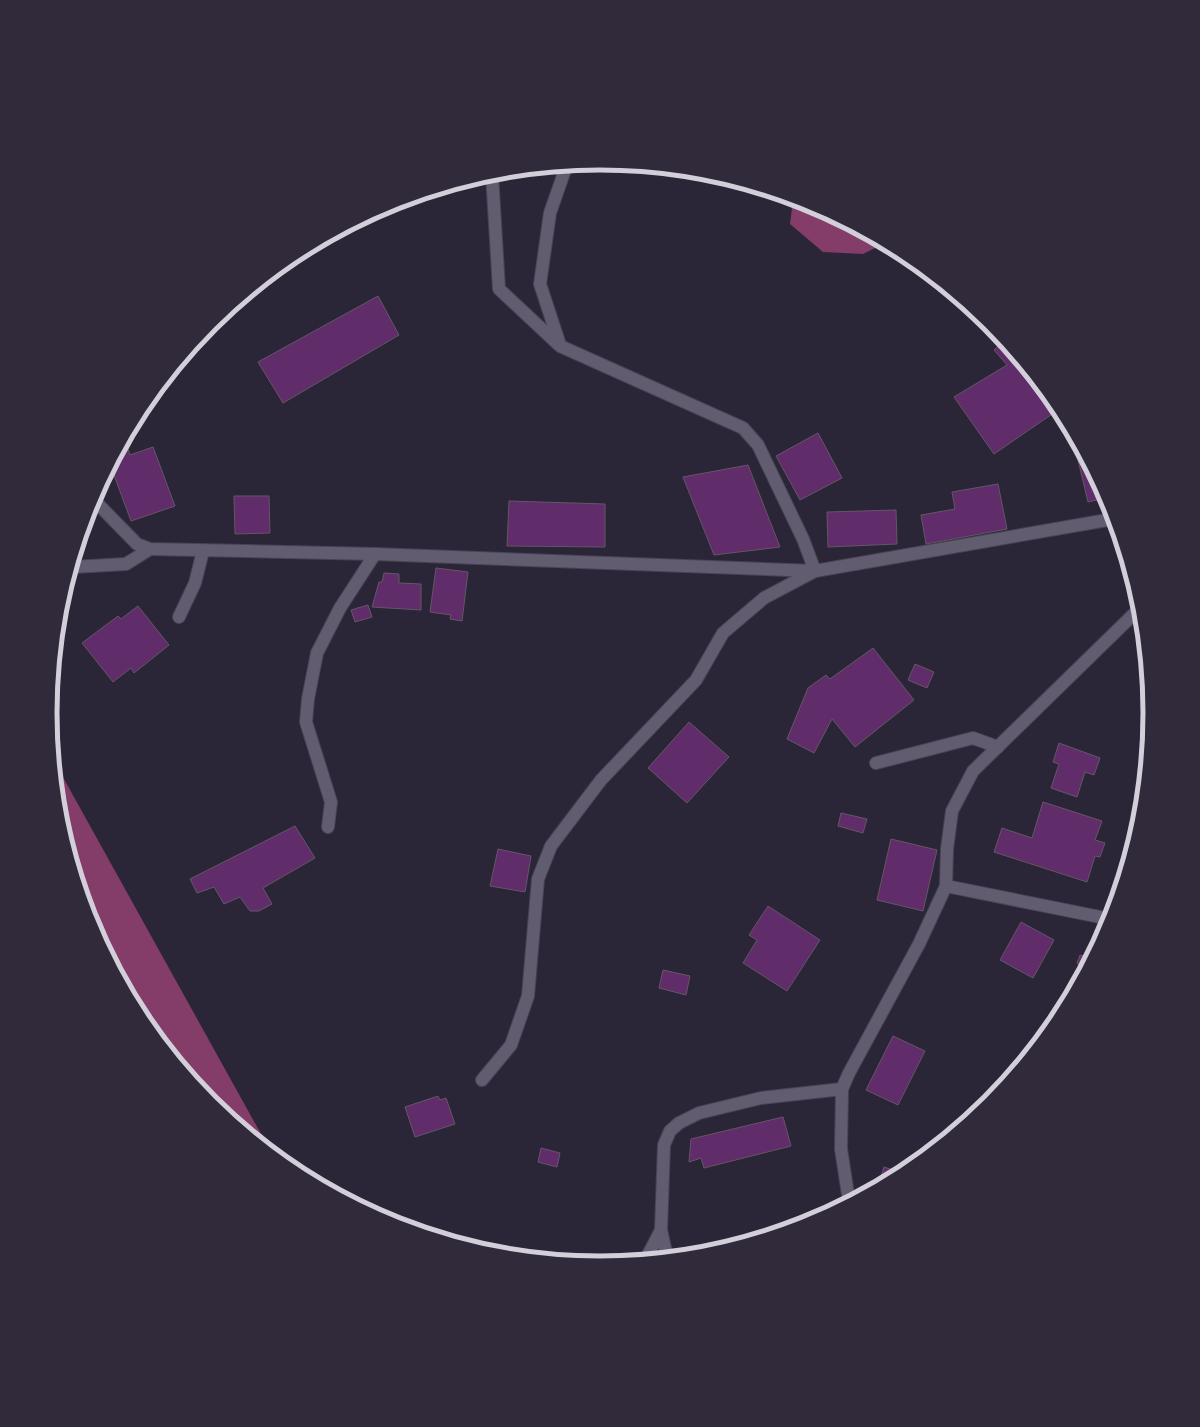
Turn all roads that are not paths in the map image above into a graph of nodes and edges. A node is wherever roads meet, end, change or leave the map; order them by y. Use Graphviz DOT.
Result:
graph roads {
  1 [pos="564,172"];
  2 [pos="492,181"];
  3 [pos="560,346"];
  4 [pos="99,505"];
  5 [pos="1107,520"];
  6 [pos="150,549"];
  7 [pos="203,551"];
  8 [pos="375,554"];
  9 [pos="78,567"];
  10 [pos="815,571"];
  11 [pos="1134,614"];
  12 [pos="179,617"];
  13 [pos="998,747"];
  14 [pos="876,763"];
  15 [pos="328,827"];
  16 [pos="946,886"];
  17 [pos="1103,918"];
  18 [pos="482,1080"];
  19 [pos="842,1089"];
  20 [pos="848,1196"];
  21 [pos="661,1230"];
  22 [pos="666,1252"];
  23 [pos="649,1254"];
  1 -- 3 [label="street"];
  2 -- 3 [label="street"];
  3 -- 10 [label="street"];
  4 -- 6 [label="street"];
  5 -- 10 [label="street"];
  6 -- 7 [label="street"];
  6 -- 9 [label="street"];
  7 -- 8 [label="street"];
  7 -- 12 [label="street"];
  8 -- 10 [label="street"];
  8 -- 15 [label="street"];
  10 -- 18 [label="street"];
  11 -- 13 [label="street"];
  13 -- 14 [label="street"];
  13 -- 16 [label="street"];
  16 -- 17 [label="street"];
  16 -- 19 [label="street"];
  19 -- 20 [label="street"];
  19 -- 21 [label="street"];
  21 -- 22 [label="street"];
  21 -- 23 [label="street"];
}
